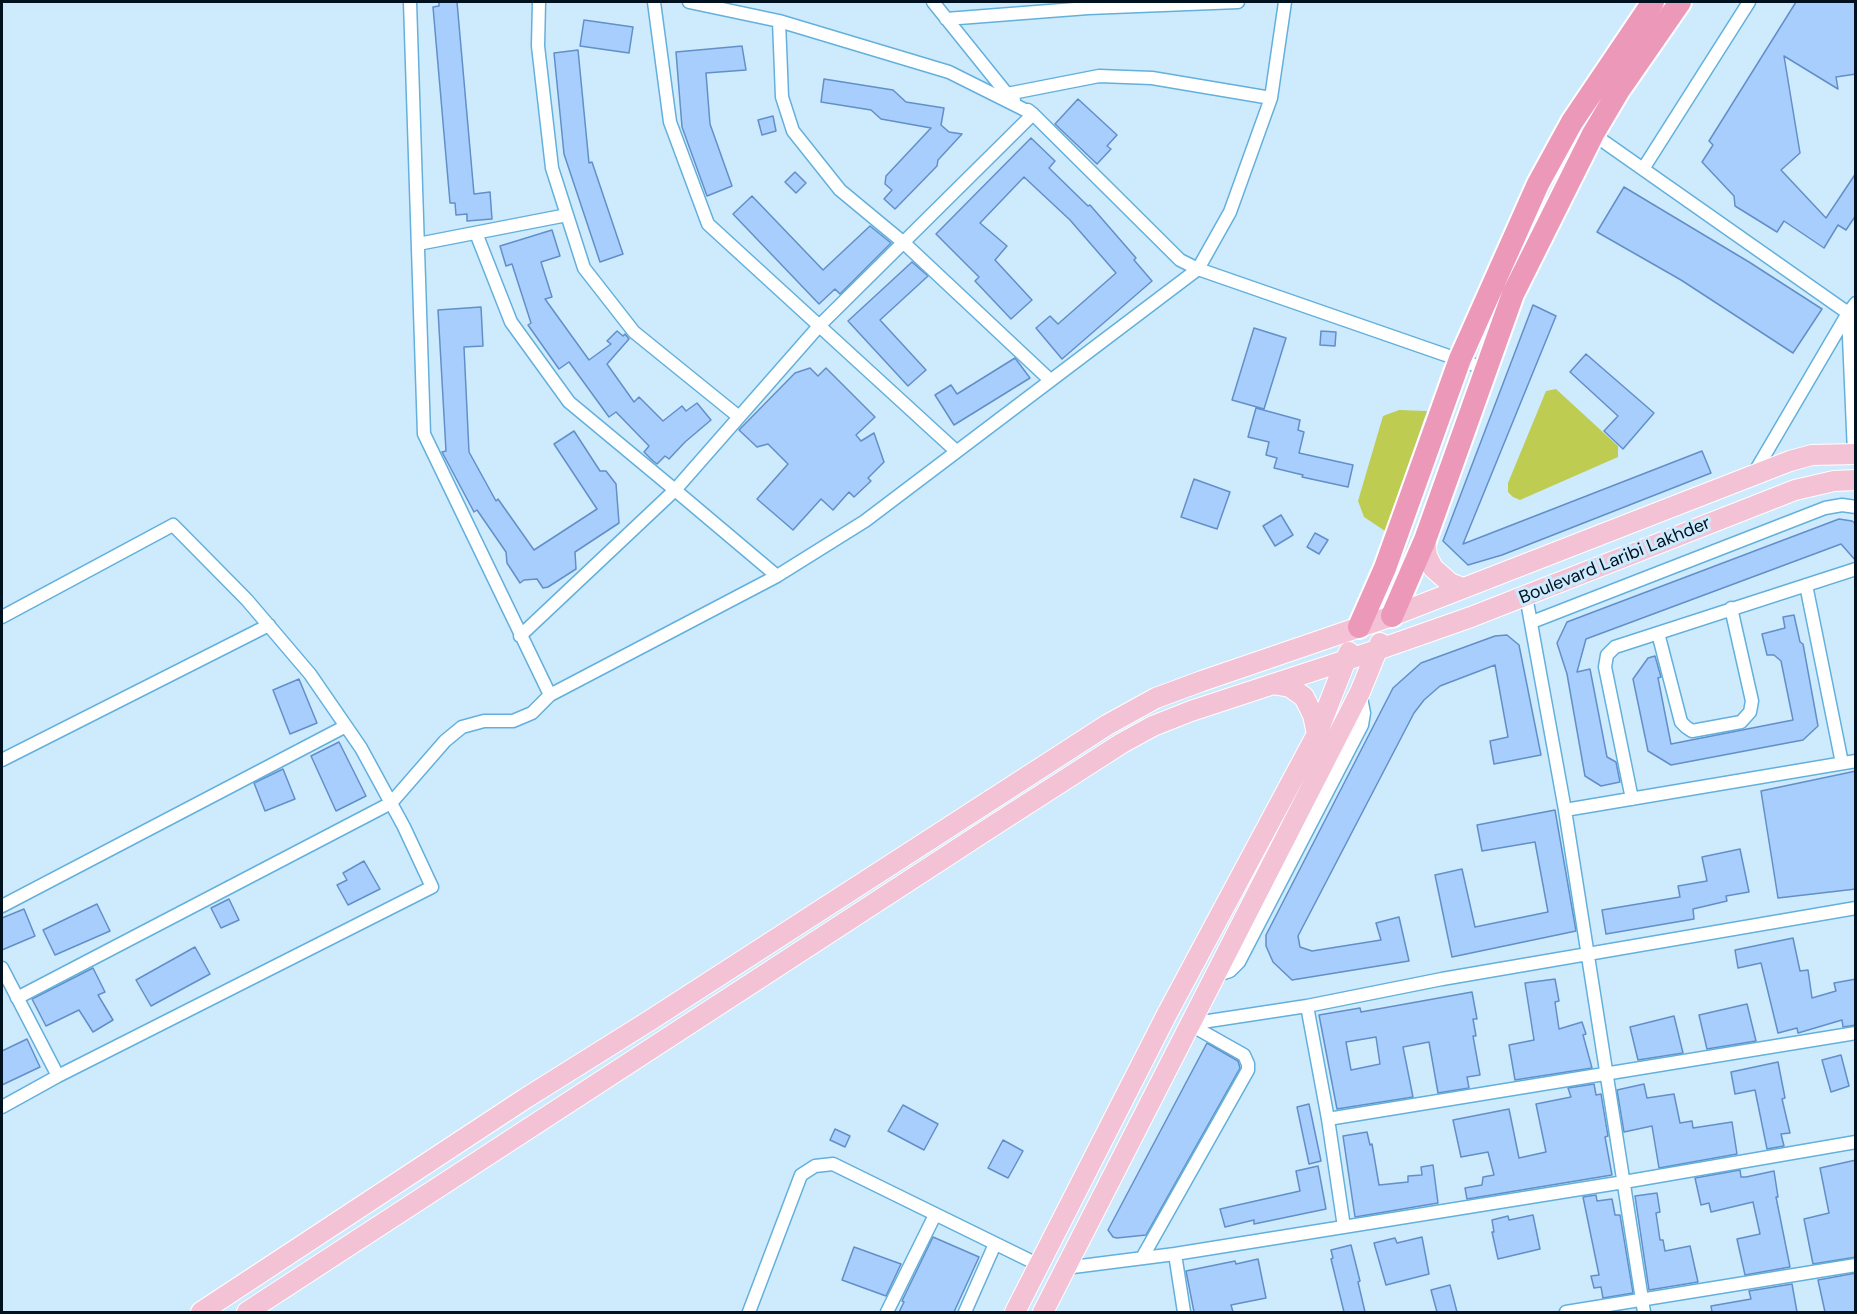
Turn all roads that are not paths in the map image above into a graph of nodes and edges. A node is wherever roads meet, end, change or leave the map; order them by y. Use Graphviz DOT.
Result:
graph roads {
  1 [pos="410,2"];
  2 [pos="539,2"];
  3 [pos="654,2"];
  4 [pos="689,2"];
  5 [pos="933,2"];
  6 [pos="1238,2"];
  7 [pos="1285,2"];
  8 [pos="1653,2"];
  9 [pos="1680,2"];
  10 [pos="1749,2"];
  11 [pos="946,19"];
  12 [pos="779,21"];
  13 [pos="1007,94"];
  14 [pos="1271,98"];
  15 [pos="1033,114"];
  16 [pos="1572,122"];
  17 [pos="1593,134"];
  18 [pos="1643,169"];
  19 [pos="567,215"];
  20 [pos="476,233"];
  21 [pos="904,243"];
  22 [pos="418,244"];
  23 [pos="1198,269"];
  24 [pos="1853,310"];
  25 [pos="819,326"];
  26 [pos="1460,359"];
  27 [pos="1486,369"];
  28 [pos="1050,380"];
  29 [pos="1442,409"];
  30 [pos="739,417"];
  31 [pos="1469,417"];
  32 [pos="956,451"];
  33 [pos="1855,453"];
  34 [pos="1753,475"];
  35 [pos="1856,480"];
  36 [pos="675,490"];
  37 [pos="1856,507"];
  38 [pos="1425,540"];
  39 [pos="1856,569"];
  40 [pos="777,576"];
  41 [pos="1806,585"];
  42 [pos="1463,588"];
  43 [pos="1526,596"];
  44 [pos="1731,608"];
  45 [pos="1392,616"];
  46 [pos="2,617"];
  47 [pos="1532,622"];
  48 [pos="269,625"];
  49 [pos="1359,627"];
  50 [pos="1658,633"];
  51 [pos="520,636"];
  52 [pos="1377,650"];
  53 [pos="1346,660"];
  54 [pos="1273,684"];
  55 [pos="550,695"];
  56 [pos="346,726"];
  57 [pos="1317,734"];
  58 [pos="2,760"];
  59 [pos="1856,761"];
  60 [pos="1842,763"];
  61 [pos="1632,799"];
  62 [pos="391,803"];
  63 [pos="1564,810"];
  64 [pos="2,906"];
  65 [pos="1856,908"];
  66 [pos="1587,956"];
  67 [pos="2,968"];
  68 [pos="17,998"];
  69 [pos="1307,1006"];
  70 [pos="1167,1014"];
  71 [pos="1189,1024"];
  72 [pos="1856,1033"];
  73 [pos="1606,1074"];
  74 [pos="58,1076"];
  75 [pos="2,1107"];
  76 [pos="1328,1119"];
  77 [pos="1856,1142"];
  78 [pos="1623,1182"];
  79 [pos="935,1215"];
  80 [pos="1344,1227"];
  81 [pos="995,1244"];
  82 [pos="1175,1254"];
  83 [pos="1142,1258"];
  84 [pos="1039,1265"];
  85 [pos="1856,1265"];
  86 [pos="1064,1272"];
  87 [pos="1643,1306"];
  88 [pos="201,1312"];
  89 [pos="247,1312"];
  90 [pos="749,1312"];
  91 [pos="887,1312"];
  92 [pos="965,1312"];
  93 [pos="1015,1312"];
  94 [pos="1043,1312"];
  95 [pos="1184,1312"];
  96 [pos="1566,1312"];
  1 -- 22 [label="street"];
  2 -- 19 [label="street"];
  3 -- 25 [label="street"];
  4 -- 12 [label="street"];
  5 -- 11 [label="street"];
  6 -- 11 [label="street"];
  7 -- 14 [label="street"];
  8 -- 16 [label="highway"];
  9 -- 17 [label="highway"];
  10 -- 18 [label="street"];
  11 -- 13 [label="street"];
  12 -- 15 [label="street"];
  12 -- 21 [label="street"];
  13 -- 14 [label="street"];
  13 -- 15 [label="street"];
  14 -- 23 [label="street"];
  15 -- 21 [label="street"];
  15 -- 23 [label="street"];
  16 -- 17 [label="street"];
  16 -- 26 [label="highway"];
  17 -- 18 [label="street"];
  17 -- 27 [label="highway"];
  18 -- 24 [label="street"];
  19 -- 20 [label="street"];
  19 -- 30 [label="street"];
  20 -- 22 [label="street"];
  20 -- 36 [label="street"];
  21 -- 25 [label="street"];
  21 -- 28 [label="street"];
  22 -- 51 [label="street"];
  23 -- 26 [label="street"];
  23 -- 28 [label="street"];
  24 -- 33 [label="street"];
  24 -- 34 [label="street"];
  25 -- 30 [label="street"];
  25 -- 32 [label="street"];
  26 -- 27 [label="street"];
  26 -- 29 [label="highway"];
  27 -- 31 [label="highway"];
  28 -- 32 [label="street"];
  29 -- 31 [label="highway"];
  29 -- 49 [label="highway"];
  30 -- 36 [label="street"];
  31 -- 38 [label="highway"];
  32 -- 40 [label="street"];
  33 -- 34 [label="main road, Boulevard Laribi Lakhder"];
  34 -- 42 [label="main road, Boulevard Laribi Lakhder"];
  35 -- 43 [label="main road, Boulevard Laribi Lakhder"];
  36 -- 40 [label="street"];
  36 -- 51 [label="street"];
  37 -- 47 [label="street"];
  38 -- 42 [label="main road"];
  38 -- 45 [label="highway"];
  39 -- 41 [label="street"];
  40 -- 55 [label="street"];
  41 -- 44 [label="street"];
  41 -- 60 [label="street"];
  42 -- 45 [label="main road, Boulevard Laribi Lakhder"];
  43 -- 47 [label="street"];
  43 -- 52 [label="main road, Boulevard Laribi Lakhder"];
  44 -- 50 [label="street"];
  44 -- 50 [label="street"];
  45 -- 49 [label="main road, Boulevard Laribi Lakhder"];
  45 -- 52 [label="main road"];
  46 -- 48 [label="street"];
  47 -- 63 [label="street"];
  48 -- 56 [label="street"];
  48 -- 58 [label="street"];
  49 -- 53 [label="main road"];
  49 -- 88 [label="main road, Boulevard Laribi Lakhder"];
  50 -- 61 [label="street"];
  51 -- 55 [label="street"];
  52 -- 53 [label="main road, Boulevard Laribi Lakhder"];
  52 -- 71 [label="main road"];
  53 -- 54 [label="main road, Boulevard Laribi Lakhder"];
  53 -- 57 [label="main road"];
  54 -- 57 [label="main road"];
  54 -- 89 [label="main road, Boulevard Laribi Lakhder"];
  55 -- 62 [label="street"];
  56 -- 62 [label="street"];
  56 -- 64 [label="street"];
  57 -- 70 [label="main road"];
  59 -- 60 [label="street"];
  60 -- 61 [label="street"];
  61 -- 63 [label="street"];
  62 -- 68 [label="street"];
  62 -- 74 [label="street"];
  63 -- 66 [label="street"];
  65 -- 66 [label="street"];
  66 -- 69 [label="street"];
  66 -- 73 [label="street"];
  67 -- 68 [label="street"];
  68 -- 74 [label="street"];
  69 -- 71 [label="street"];
  69 -- 76 [label="street"];
  70 -- 71 [label="main road"];
  70 -- 84 [label="main road"];
  71 -- 83 [label="street"];
  71 -- 86 [label="main road"];
  72 -- 73 [label="street"];
  73 -- 76 [label="street"];
  73 -- 78 [label="street"];
  74 -- 75 [label="street"];
  76 -- 80 [label="street"];
  77 -- 78 [label="street"];
  78 -- 80 [label="street"];
  78 -- 87 [label="street"];
  79 -- 81 [label="street"];
  79 -- 90 [label="street"];
  79 -- 91 [label="street"];
  80 -- 82 [label="street"];
  81 -- 84 [label="street"];
  81 -- 92 [label="street"];
  82 -- 83 [label="street"];
  82 -- 95 [label="street"];
  83 -- 86 [label="street"];
  84 -- 86 [label="main road"];
  84 -- 93 [label="main road"];
  85 -- 87 [label="street"];
  86 -- 94 [label="main road"];
  87 -- 96 [label="street"];
}
